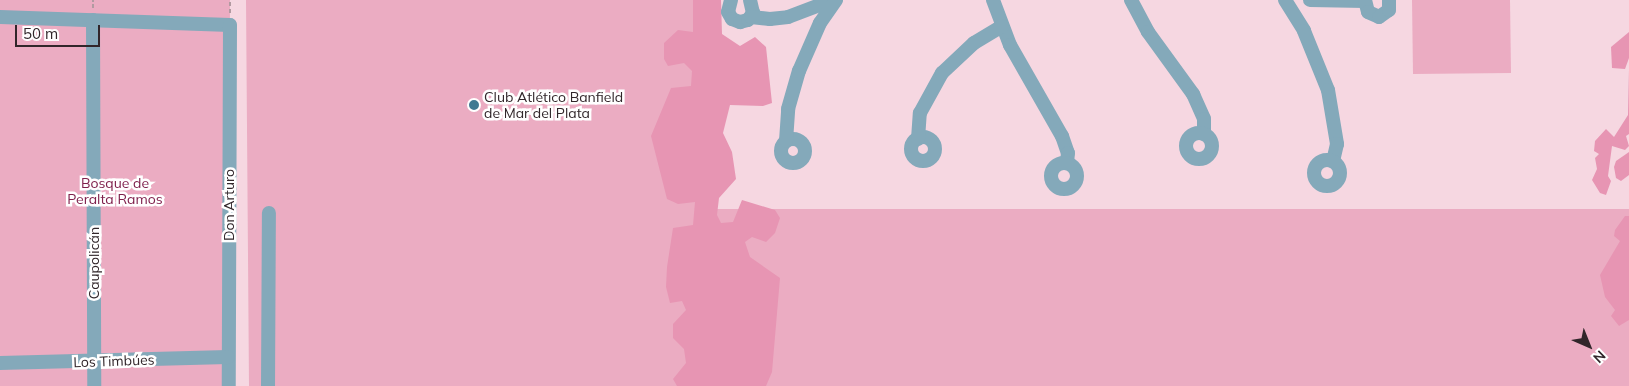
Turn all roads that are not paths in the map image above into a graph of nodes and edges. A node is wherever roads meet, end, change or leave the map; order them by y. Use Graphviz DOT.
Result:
graph roads {
  1 [pos="731,0"];
  2 [pos="750,0"];
  3 [pos="834,0"];
  4 [pos="993,0"];
  5 [pos="1131,0"];
  6 [pos="1285,0"];
  7 [pos="1310,0"];
  8 [pos="1365,0"];
  9 [pos="1389,0"];
  10 [pos="0,17"];
  11 [pos="751,17"];
  12 [pos="93,20"];
  13 [pos="1002,26"];
  14 [pos="1204,134"];
  15 [pos="918,138"];
  16 [pos="786,141"];
  17 [pos="1333,162"];
  18 [pos="1067,164"];
  19 [pos="269,213"];
  20 [pos="228,358"];
  21 [pos="95,361"];
  22 [pos="0,364"];
  23 [pos="94,386"];
  24 [pos="229,386"];
  25 [pos="268,386"];
  1 -- 11 [label="street"];
  2 -- 11 [label="street"];
  3 -- 11 [label="street"];
  3 -- 16 [label="street"];
  4 -- 13 [label="street"];
  5 -- 14 [label="street"];
  6 -- 17 [label="street"];
  7 -- 8 [label="street"];
  8 -- 9 [label="street"];
  10 -- 12 [label="street"];
  12 -- 20 [label="street, Don Arturo"];
  12 -- 21 [label="street, Caupolicán"];
  13 -- 15 [label="street"];
  13 -- 18 [label="street"];
  19 -- 25 [label="street"];
  20 -- 21 [label="street, Los Timbúes"];
  20 -- 24 [label="street, Don Arturo"];
  21 -- 22 [label="street, Los Timbúes"];
  21 -- 23 [label="street, Caupolicán"];
}
